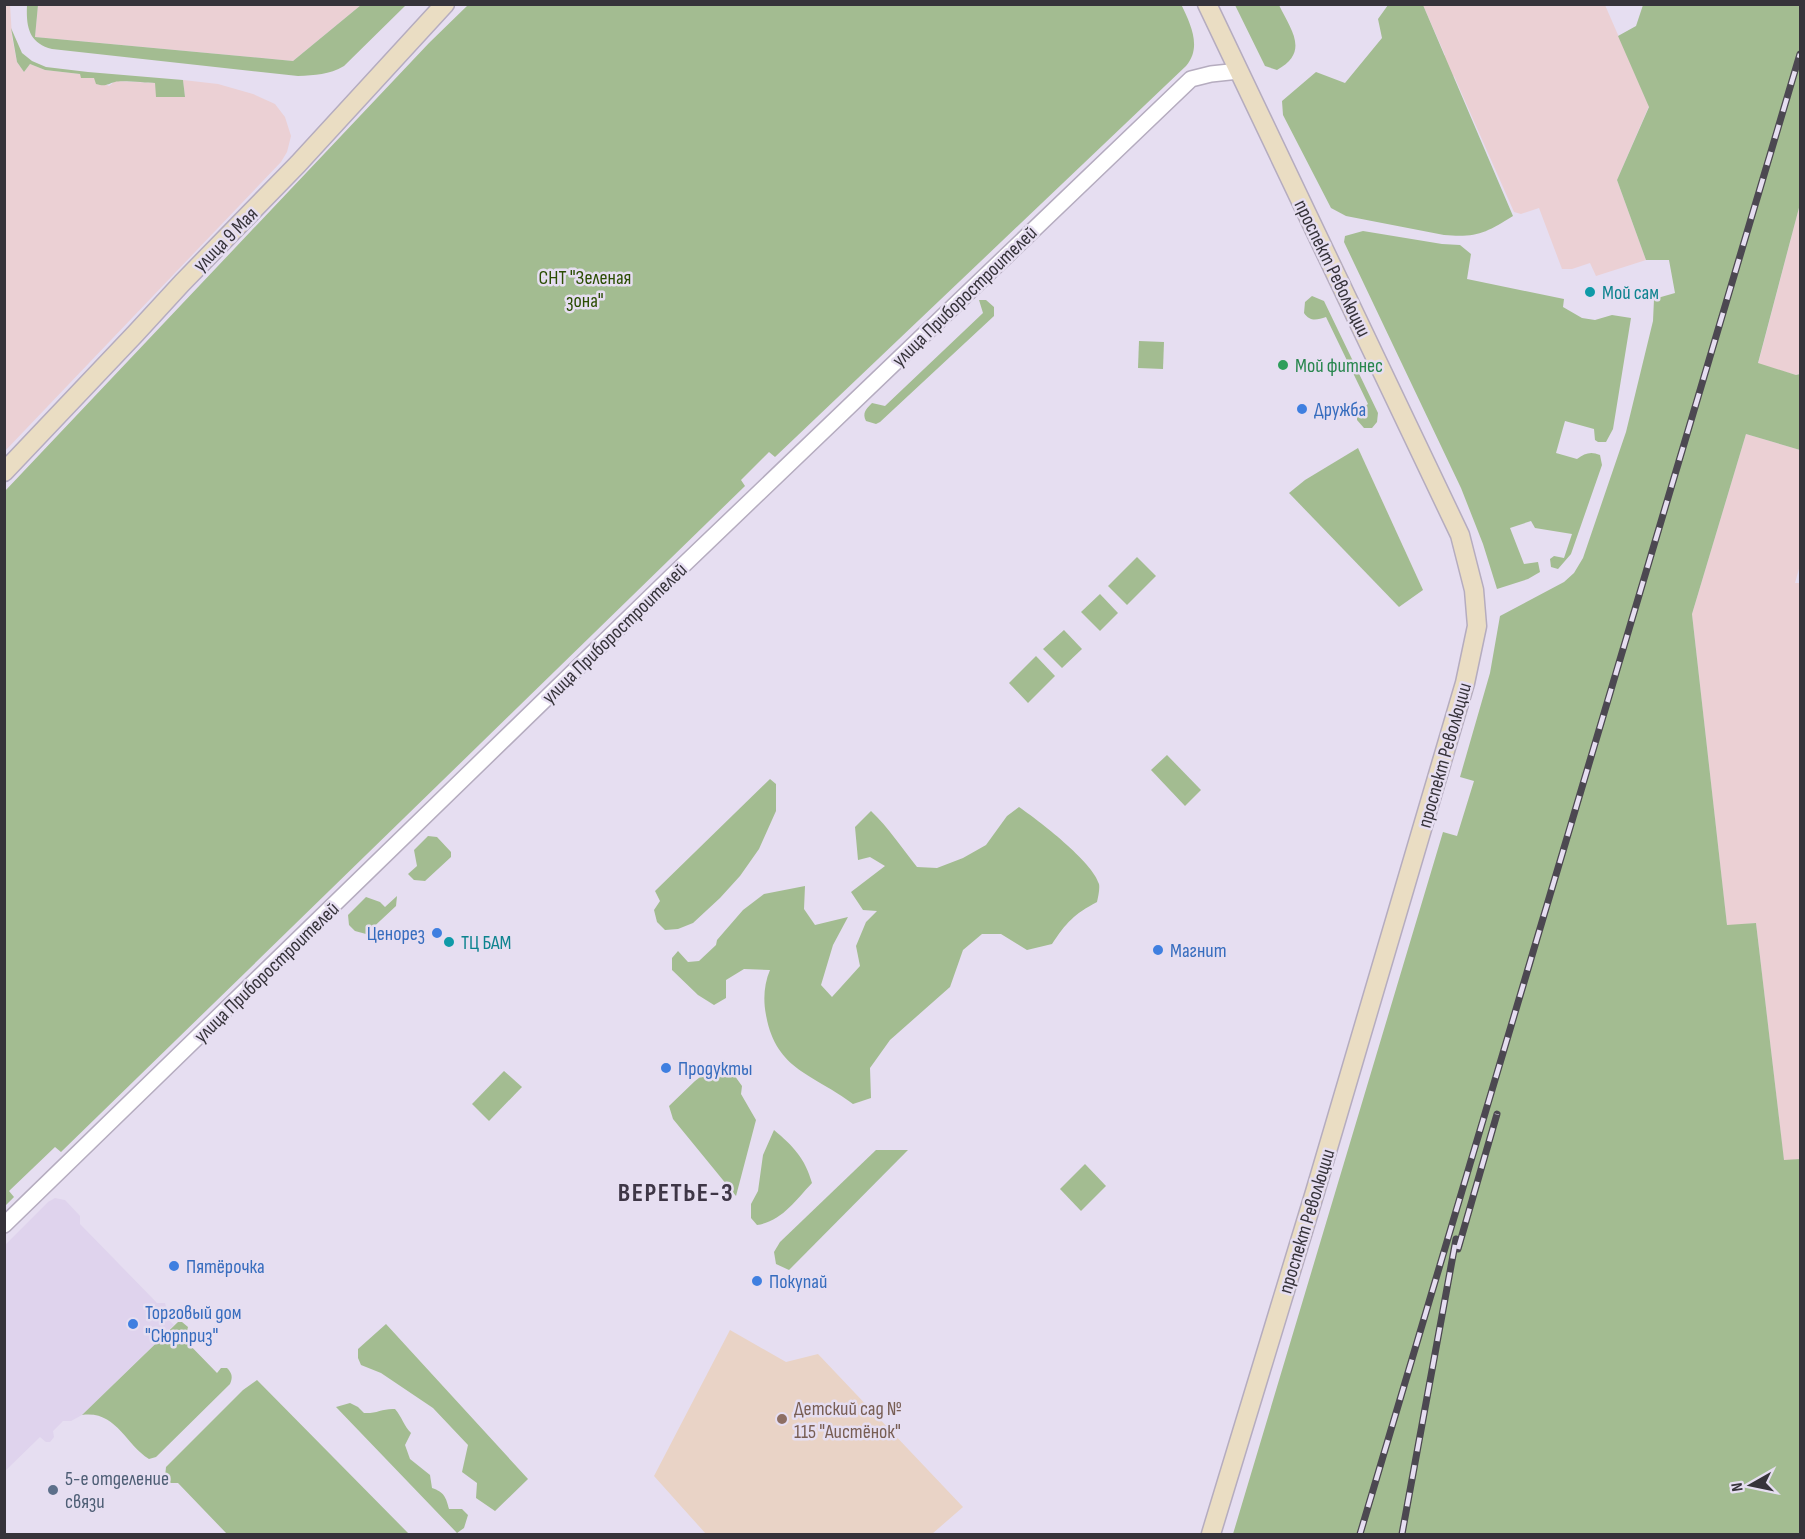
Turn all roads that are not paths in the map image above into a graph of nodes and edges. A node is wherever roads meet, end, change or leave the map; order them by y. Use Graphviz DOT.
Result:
graph roads {
  1 [pos="445,4"];
  2 [pos="1207,4"];
  3 [pos="1239,71"];
  4 [pos="4,472"];
  5 [pos="4,1225"];
  6 [pos="1211,1534"];
  1 -- 4 [label="main road, улица 9 Мая"];
  2 -- 3 [label="main road, проспект Революции"];
  3 -- 5 [label="street, улица Приборостроителей"];
  3 -- 6 [label="main road, проспект Революции"];
}
